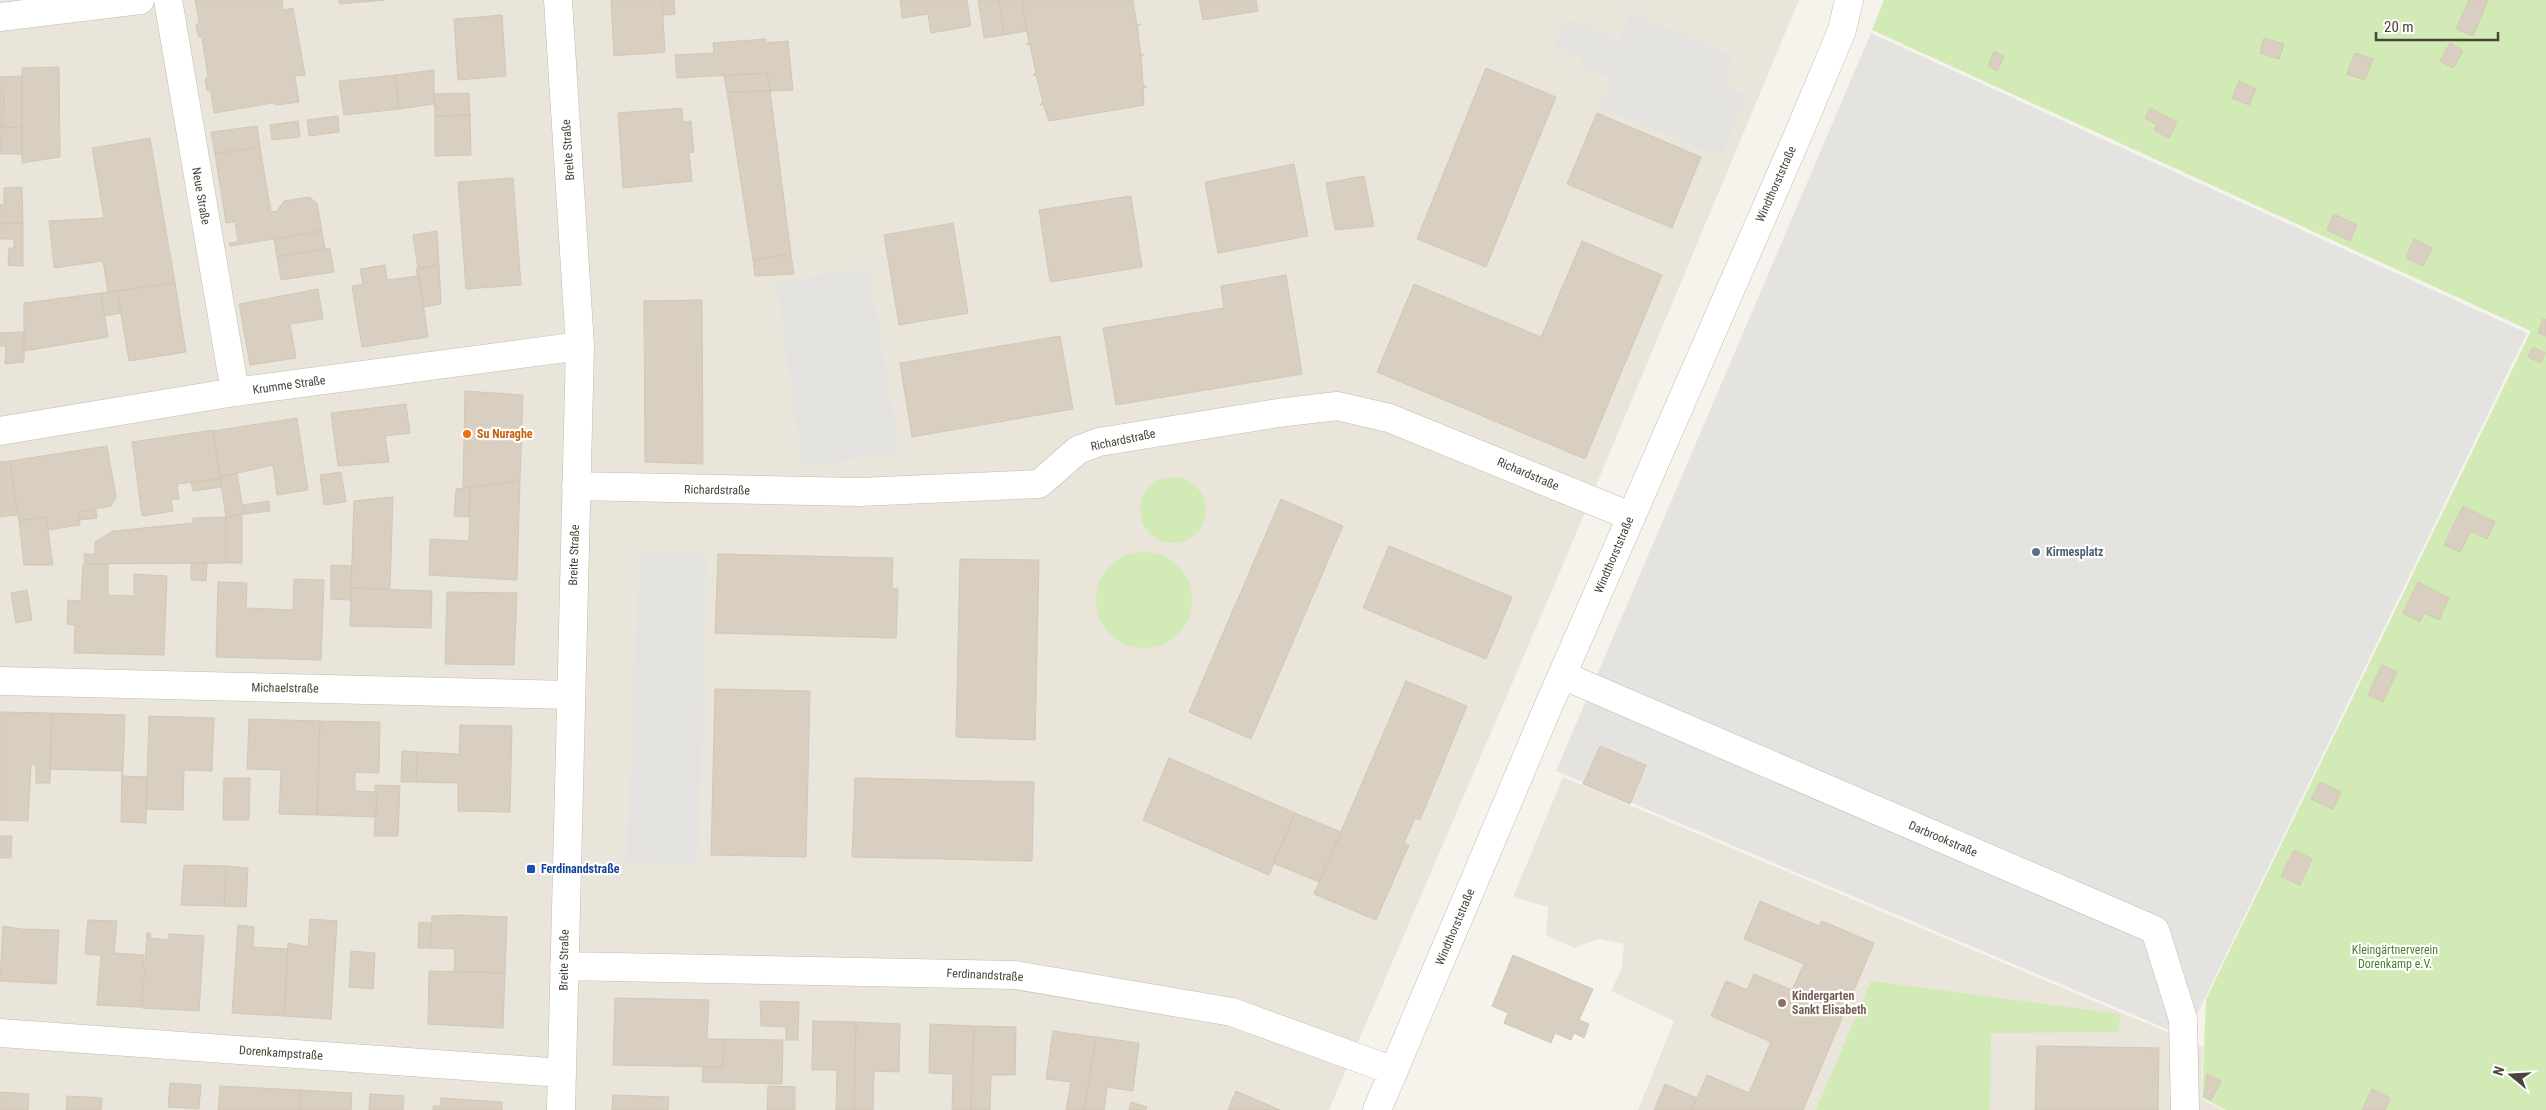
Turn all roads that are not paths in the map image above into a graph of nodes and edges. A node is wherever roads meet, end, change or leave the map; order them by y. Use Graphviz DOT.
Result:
graph roads {
  1 [pos="140,0"];
  2 [pos="168,0"];
  3 [pos="558,0"];
  4 [pos="1849,0"];
  5 [pos="0,18"];
  6 [pos="580,346"];
  7 [pos="235,392"];
  8 [pos="0,431"];
  9 [pos="576,486"];
  10 [pos="1630,516"];
  11 [pos="1562,675"];
  12 [pos="0,681"];
  13 [pos="570,695"];
  14 [pos="564,966"];
  15 [pos="0,1033"];
  16 [pos="1394,1071"];
  17 [pos="562,1074"];
  18 [pos="561,1110"];
  19 [pos="1377,1110"];
  20 [pos="2185,1110"];
  1 -- 5 [label="street"];
  2 -- 7 [label="street, Neue Straße"];
  3 -- 6 [label="street, Breite Straße"];
  4 -- 10 [label="street, Windthorststraße"];
  6 -- 7 [label="street, Krumme Straße"];
  6 -- 9 [label="street, Breite Straße"];
  7 -- 8 [label="street, Krumme Straße"];
  9 -- 10 [label="street, Richardstraße"];
  9 -- 13 [label="street, Breite Straße"];
  10 -- 11 [label="street, Windthorststraße"];
  11 -- 16 [label="street, Windthorststraße"];
  11 -- 20 [label="street, Darbrookstraße"];
  12 -- 13 [label="street, Michaelstraße"];
  13 -- 14 [label="street, Breite Straße"];
  14 -- 16 [label="street, Ferdinandstraße"];
  14 -- 17 [label="street, Breite Straße"];
  15 -- 17 [label="street, Dorenkampstraße"];
  16 -- 19 [label="street, Windthorststraße"];
  17 -- 18 [label="street, Breite Straße"];
}
